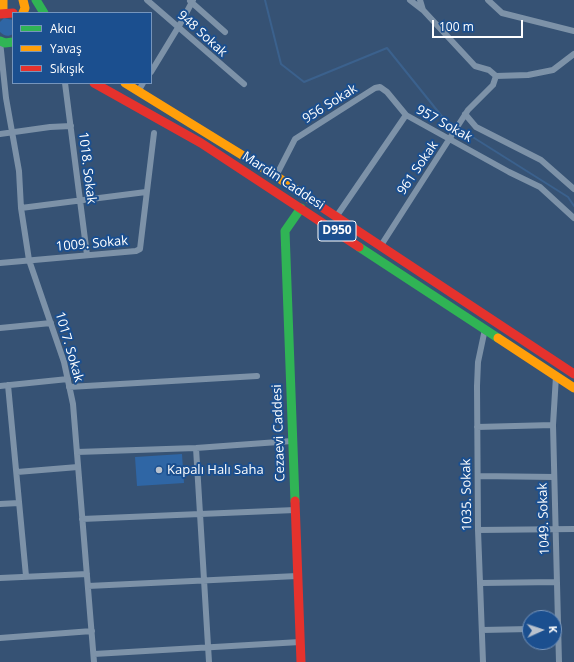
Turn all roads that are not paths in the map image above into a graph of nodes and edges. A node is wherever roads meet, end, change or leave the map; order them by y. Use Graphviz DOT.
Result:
graph roads {
  1 [pos="4,0"];
  2 [pos="24,0"];
  3 [pos="36,0"];
  4 [pos="147,0"];
  5 [pos="410,0"];
  6 [pos="420,0"];
  7 [pos="488,0"];
  8 [pos="191,1"];
  9 [pos="423,10"];
  10 [pos="23,12"];
  11 [pos="43,12"];
  12 [pos="1,13"];
  13 [pos="12,13"];
  14 [pos="178,27"];
  15 [pos="574,31"];
  16 [pos="225,32"];
  17 [pos="0,41"];
  18 [pos="12,43"];
  19 [pos="574,54"];
  20 [pos="152,70"];
  21 [pos="496,76"];
  22 [pos="65,84"];
  23 [pos="96,84"];
  24 [pos="129,84"];
  25 [pos="244,84"];
  26 [pos="141,87"];
  27 [pos="406,115"];
  28 [pos="464,116"];
  29 [pos="71,126"];
  30 [pos="12,132"];
  31 [pos="154,133"];
  32 [pos="0,134"];
  33 [pos="450,140"];
  34 [pos="276,176"];
  35 [pos="574,189"];
  36 [pos="146,192"];
  37 [pos="80,200"];
  38 [pos="21,208"];
  39 [pos="301,208"];
  40 [pos="336,217"];
  41 [pos="574,218"];
  42 [pos="380,247"];
  43 [pos="87,255"];
  44 [pos="29,260"];
  45 [pos="0,263"];
  46 [pos="52,323"];
  47 [pos="0,328"];
  48 [pos="485,329"];
  49 [pos="574,374"];
  50 [pos="257,376"];
  51 [pos="556,376"];
  52 [pos="68,379"];
  53 [pos="8,385"];
  54 [pos="0,386"];
  55 [pos="69,387"];
  56 [pos="574,388"];
  57 [pos="553,425"];
  58 [pos="478,427"];
  59 [pos="292,441"];
  60 [pos="196,448"];
  61 [pos="76,452"];
  62 [pos="78,467"];
  63 [pos="17,472"];
  64 [pos="478,476"];
  65 [pos="554,477"];
  66 [pos="19,502"];
  67 [pos="0,504"];
  68 [pos="295,510"];
  69 [pos="200,514"];
  70 [pos="82,519"];
  71 [pos="554,529"];
  72 [pos="574,529"];
  73 [pos="478,530"];
  74 [pos="87,574"];
  75 [pos="26,576"];
  76 [pos="297,576"];
  77 [pos="0,578"];
  78 [pos="204,581"];
  79 [pos="557,582"];
  80 [pos="481,584"];
  81 [pos="88,586"];
  82 [pos="557,610"];
  83 [pos="522,629"];
  84 [pos="482,630"];
  85 [pos="92,631"];
  86 [pos="0,638"];
  87 [pos="300,642"];
  88 [pos="208,647"];
  89 [pos="559,650"];
  90 [pos="94,654"];
  91 [pos="94,662"];
  92 [pos="209,662"];
  93 [pos="301,662"];
  94 [pos="483,662"];
  95 [pos="560,662"];
  1 -- 12 [label="main road"];
  2 -- 10 [label="main road"];
  3 -- 11 [label="main road"];
  4 -- 14 [label="street, 948 Sokak"];
  5 -- 9 [label="street"];
  6 -- 9 [label="street"];
  7 -- 15 [label="street"];
  8 -- 14 [label="street"];
  8 -- 16 [label="street"];
  9 -- 21 [label="street"];
  12 -- 13 [label="main road"];
  14 -- 20 [label="street"];
  14 -- 25 [label="street, 948 Sokak"];
  17 -- 18 [label="main road"];
  17 -- 30 [label="street, 1017. Sokak"];
  19 -- 21 [label="street"];
  21 -- 28 [label="street, 961 Sokak"];
  22 -- 29 [label="street, 1018. Sokak"];
  23 -- 39 [label="main road, Mardin Caddesi / D950"];
  24 -- 26 [label="main road, Mardin Caddesi / D950"];
  26 -- 34 [label="main road, Mardin Caddesi / D950"];
  27 -- 33 [label="street, 957 Sokak"];
  27 -- 34 [label="street, 956 Sokak"];
  27 -- 40 [label="street, 957 Sokak"];
  28 -- 33 [label="street, 961 Sokak"];
  28 -- 35 [label="street"];
  29 -- 30 [label="street"];
  29 -- 37 [label="street, 1018. Sokak"];
  30 -- 32 [label="street"];
  30 -- 38 [label="street, 1017. Sokak"];
  31 -- 36 [label="street, 1009. Sokak"];
  33 -- 41 [label="street, 957 Sokak"];
  33 -- 42 [label="street, 961 Sokak"];
  34 -- 40 [label="main road, Mardin Caddesi / D950"];
  36 -- 37 [label="street"];
  36 -- 43 [label="street, 1009. Sokak"];
  37 -- 38 [label="street"];
  37 -- 43 [label="street, 1018. Sokak"];
  38 -- 44 [label="street, 1017. Sokak"];
  39 -- 48 [label="main road, Mardin Caddesi / D950"];
  39 -- 59 [label="main road, Cezaevi Caddesi"];
  40 -- 42 [label="main road, Mardin Caddesi / D950"];
  42 -- 49 [label="main road, Mardin Caddesi / D950"];
  43 -- 44 [label="street, 1009. Sokak"];
  44 -- 45 [label="street, 1009. Sokak"];
  44 -- 46 [label="street, 1017. Sokak"];
  46 -- 47 [label="street"];
  46 -- 52 [label="street, 1017. Sokak"];
  48 -- 51 [label="main road, Mardin Caddesi / D950"];
  48 -- 58 [label="street, 1035. Sokak"];
  50 -- 55 [label="street"];
  51 -- 56 [label="main road, Mardin Caddesi / D950"];
  51 -- 57 [label="street, 1049. Sokak"];
  52 -- 53 [label="street"];
  52 -- 55 [label="street, 1017. Sokak"];
  53 -- 54 [label="street"];
  53 -- 63 [label="street"];
  55 -- 61 [label="street, 1017. Sokak"];
  57 -- 58 [label="street"];
  57 -- 65 [label="street, 1049. Sokak"];
  58 -- 64 [label="street, 1035. Sokak"];
  59 -- 60 [label="street"];
  59 -- 68 [label="main road, Cezaevi Caddesi"];
  60 -- 61 [label="street"];
  60 -- 69 [label="street"];
  61 -- 62 [label="street, 1017. Sokak"];
  62 -- 63 [label="street"];
  62 -- 70 [label="street, 1017. Sokak"];
  63 -- 66 [label="street"];
  64 -- 65 [label="street"];
  64 -- 73 [label="street, 1035. Sokak"];
  65 -- 71 [label="street, 1049. Sokak"];
  66 -- 67 [label="street"];
  66 -- 75 [label="street"];
  68 -- 69 [label="street"];
  68 -- 76 [label="main road, Cezaevi Caddesi"];
  69 -- 70 [label="street"];
  69 -- 78 [label="street"];
  70 -- 74 [label="street, 1017. Sokak"];
  71 -- 72 [label="street"];
  71 -- 73 [label="street"];
  71 -- 79 [label="street, 1049. Sokak"];
  73 -- 80 [label="street, 1035. Sokak"];
  74 -- 75 [label="street"];
  74 -- 81 [label="street, 1017. Sokak"];
  75 -- 77 [label="street"];
  76 -- 78 [label="street"];
  76 -- 87 [label="main road, Cezaevi Caddesi"];
  78 -- 81 [label="street"];
  78 -- 88 [label="street"];
  79 -- 80 [label="street"];
  79 -- 82 [label="street, 1049. Sokak"];
  80 -- 84 [label="street, 1035. Sokak"];
  81 -- 85 [label="street, 1017. Sokak"];
  83 -- 84 [label="street"];
  84 -- 94 [label="street, 1035. Sokak"];
  85 -- 86 [label="street"];
  85 -- 90 [label="street, 1017. Sokak"];
  87 -- 88 [label="street"];
  87 -- 93 [label="main road, Cezaevi Caddesi"];
  88 -- 90 [label="street"];
  88 -- 92 [label="street"];
  89 -- 95 [label="street, 1049. Sokak"];
  90 -- 91 [label="street, 1017. Sokak"];
}
